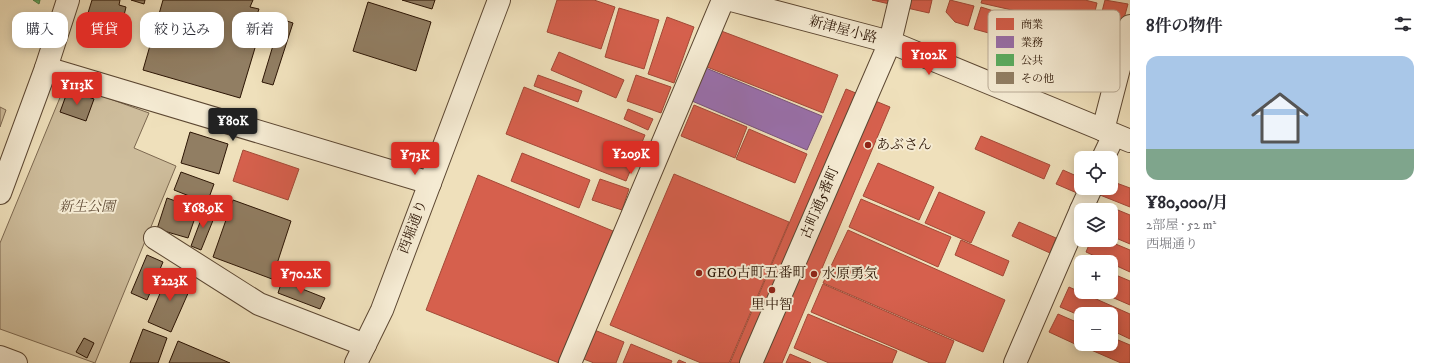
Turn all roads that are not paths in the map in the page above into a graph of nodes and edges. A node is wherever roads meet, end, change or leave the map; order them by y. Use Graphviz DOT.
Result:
graph roads {
  1 [pos="68,0"];
  2 [pos="499,0"];
  3 [pos="723,0"];
  4 [pos="731,0"];
  5 [pos="900,0"];
  6 [pos="1130,26"];
  7 [pos="890,42"];
  8 [pos="46,68"];
  9 [pos="988,82"];
  10 [pos="1012,92"];
  11 [pos="1116,135"];
  12 [pos="1107,151"];
  13 [pos="430,183"];
  14 [pos="0,193"];
  15 [pos="1074,226"];
  16 [pos="155,238"];
  17 [pos="360,354"];
  18 [pos="0,357"];
  19 [pos="16,363"];
  20 [pos="570,363"];
  21 [pos="751,363"];
  22 [pos="1014,363"];
  1 -- 8 [label="street"];
  2 -- 13 [label="street, 西堀通り"];
  3 -- 20 [label="street"];
  4 -- 7 [label="street, 新津屋小路"];
  5 -- 7 [label="street, 古町通5番町"];
  6 -- 11 [label="street"];
  7 -- 9 [label="street, 新津屋小路"];
  7 -- 21 [label="street, 古町通5番町"];
  8 -- 13 [label="street"];
  8 -- 14 [label="street"];
  10 -- 11 [label="street, 新津屋小路"];
  11 -- 12 [label="street"];
  13 -- 17 [label="street, 西堀通り"];
  15 -- 22 [label="street"];
  16 -- 17 [label="street"];
  18 -- 19 [label="street"];
}
